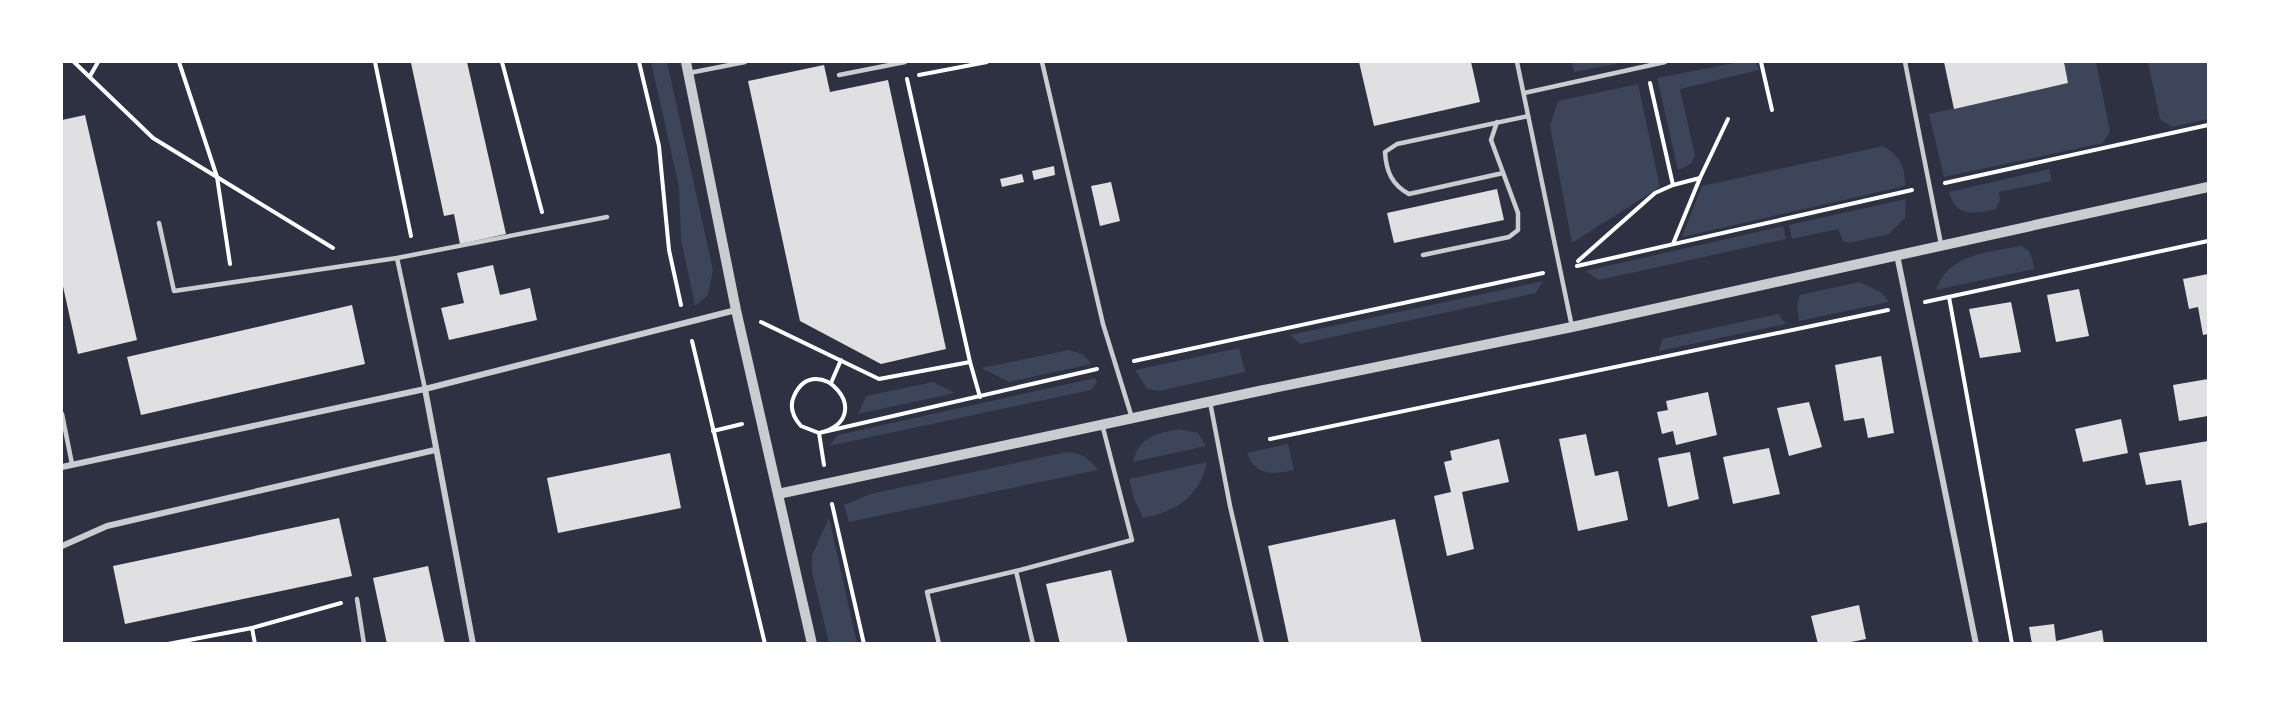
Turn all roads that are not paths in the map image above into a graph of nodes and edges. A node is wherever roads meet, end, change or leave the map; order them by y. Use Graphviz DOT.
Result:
graph roads {
  1 [pos="686,62"];
  2 [pos="745,62"];
  3 [pos="905,62"];
  4 [pos="1042,62"];
  5 [pos="1517,62"];
  6 [pos="1665,62"];
  7 [pos="1905,62"];
  8 [pos="688,73"];
  9 [pos="839,75"];
  10 [pos="1524,93"];
  11 [pos="1528,116"];
  12 [pos="1497,122"];
  13 [pos="1503,173"];
  14 [pos="2208,187"];
  15 [pos="607,217"];
  16 [pos="159,223"];
  17 [pos="1942,245"];
  18 [pos="1423,255"];
  19 [pos="1897,255"];
  20 [pos="397,258"];
  21 [pos="736,310"];
  22 [pos="1572,327"];
  23 [pos="425,389"];
  24 [pos="1210,402"];
  25 [pos="62,414"];
  26 [pos="1132,418"];
  27 [pos="1102,424"];
  28 [pos="435,450"];
  29 [pos="72,464"];
  30 [pos="62,467"];
  31 [pos="778,494"];
  32 [pos="62,546"];
  33 [pos="1016,571"];
  34 [pos="357,599"];
  35 [pos="364,644"];
  36 [pos="473,644"];
  37 [pos="812,644"];
  38 [pos="939,644"];
  39 [pos="1033,644"];
  40 [pos="1262,644"];
  41 [pos="1976,644"];
  1 -- 8 [label="street"];
  2 -- 8 [label="lane"];
  3 -- 9 [label="lane"];
  4 -- 26 [label="lane"];
  5 -- 10 [label="lane"];
  6 -- 10 [label="lane"];
  7 -- 17 [label="lane"];
  8 -- 21 [label="street"];
  10 -- 11 [label="lane"];
  11 -- 12 [label="lane"];
  11 -- 22 [label="lane"];
  12 -- 13 [label="lane"];
  12 -- 13 [label="lane"];
  13 -- 18 [label="lane"];
  14 -- 17 [label="street"];
  15 -- 20 [label="lane"];
  16 -- 20 [label="lane"];
  17 -- 19 [label="street"];
  19 -- 22 [label="street"];
  19 -- 41 [label="street"];
  20 -- 23 [label="lane"];
  21 -- 23 [label="street"];
  21 -- 31 [label="street"];
  22 -- 24 [label="street"];
  23 -- 28 [label="street"];
  23 -- 29 [label="street"];
  24 -- 26 [label="street"];
  24 -- 40 [label="lane"];
  25 -- 29 [label="lane"];
  26 -- 27 [label="street"];
  27 -- 31 [label="street"];
  27 -- 33 [label="lane"];
  28 -- 32 [label="street"];
  28 -- 36 [label="street"];
  29 -- 30 [label="street"];
  31 -- 37 [label="street"];
  33 -- 38 [label="lane"];
  33 -- 39 [label="lane"];
  34 -- 35 [label="lane"];
}
